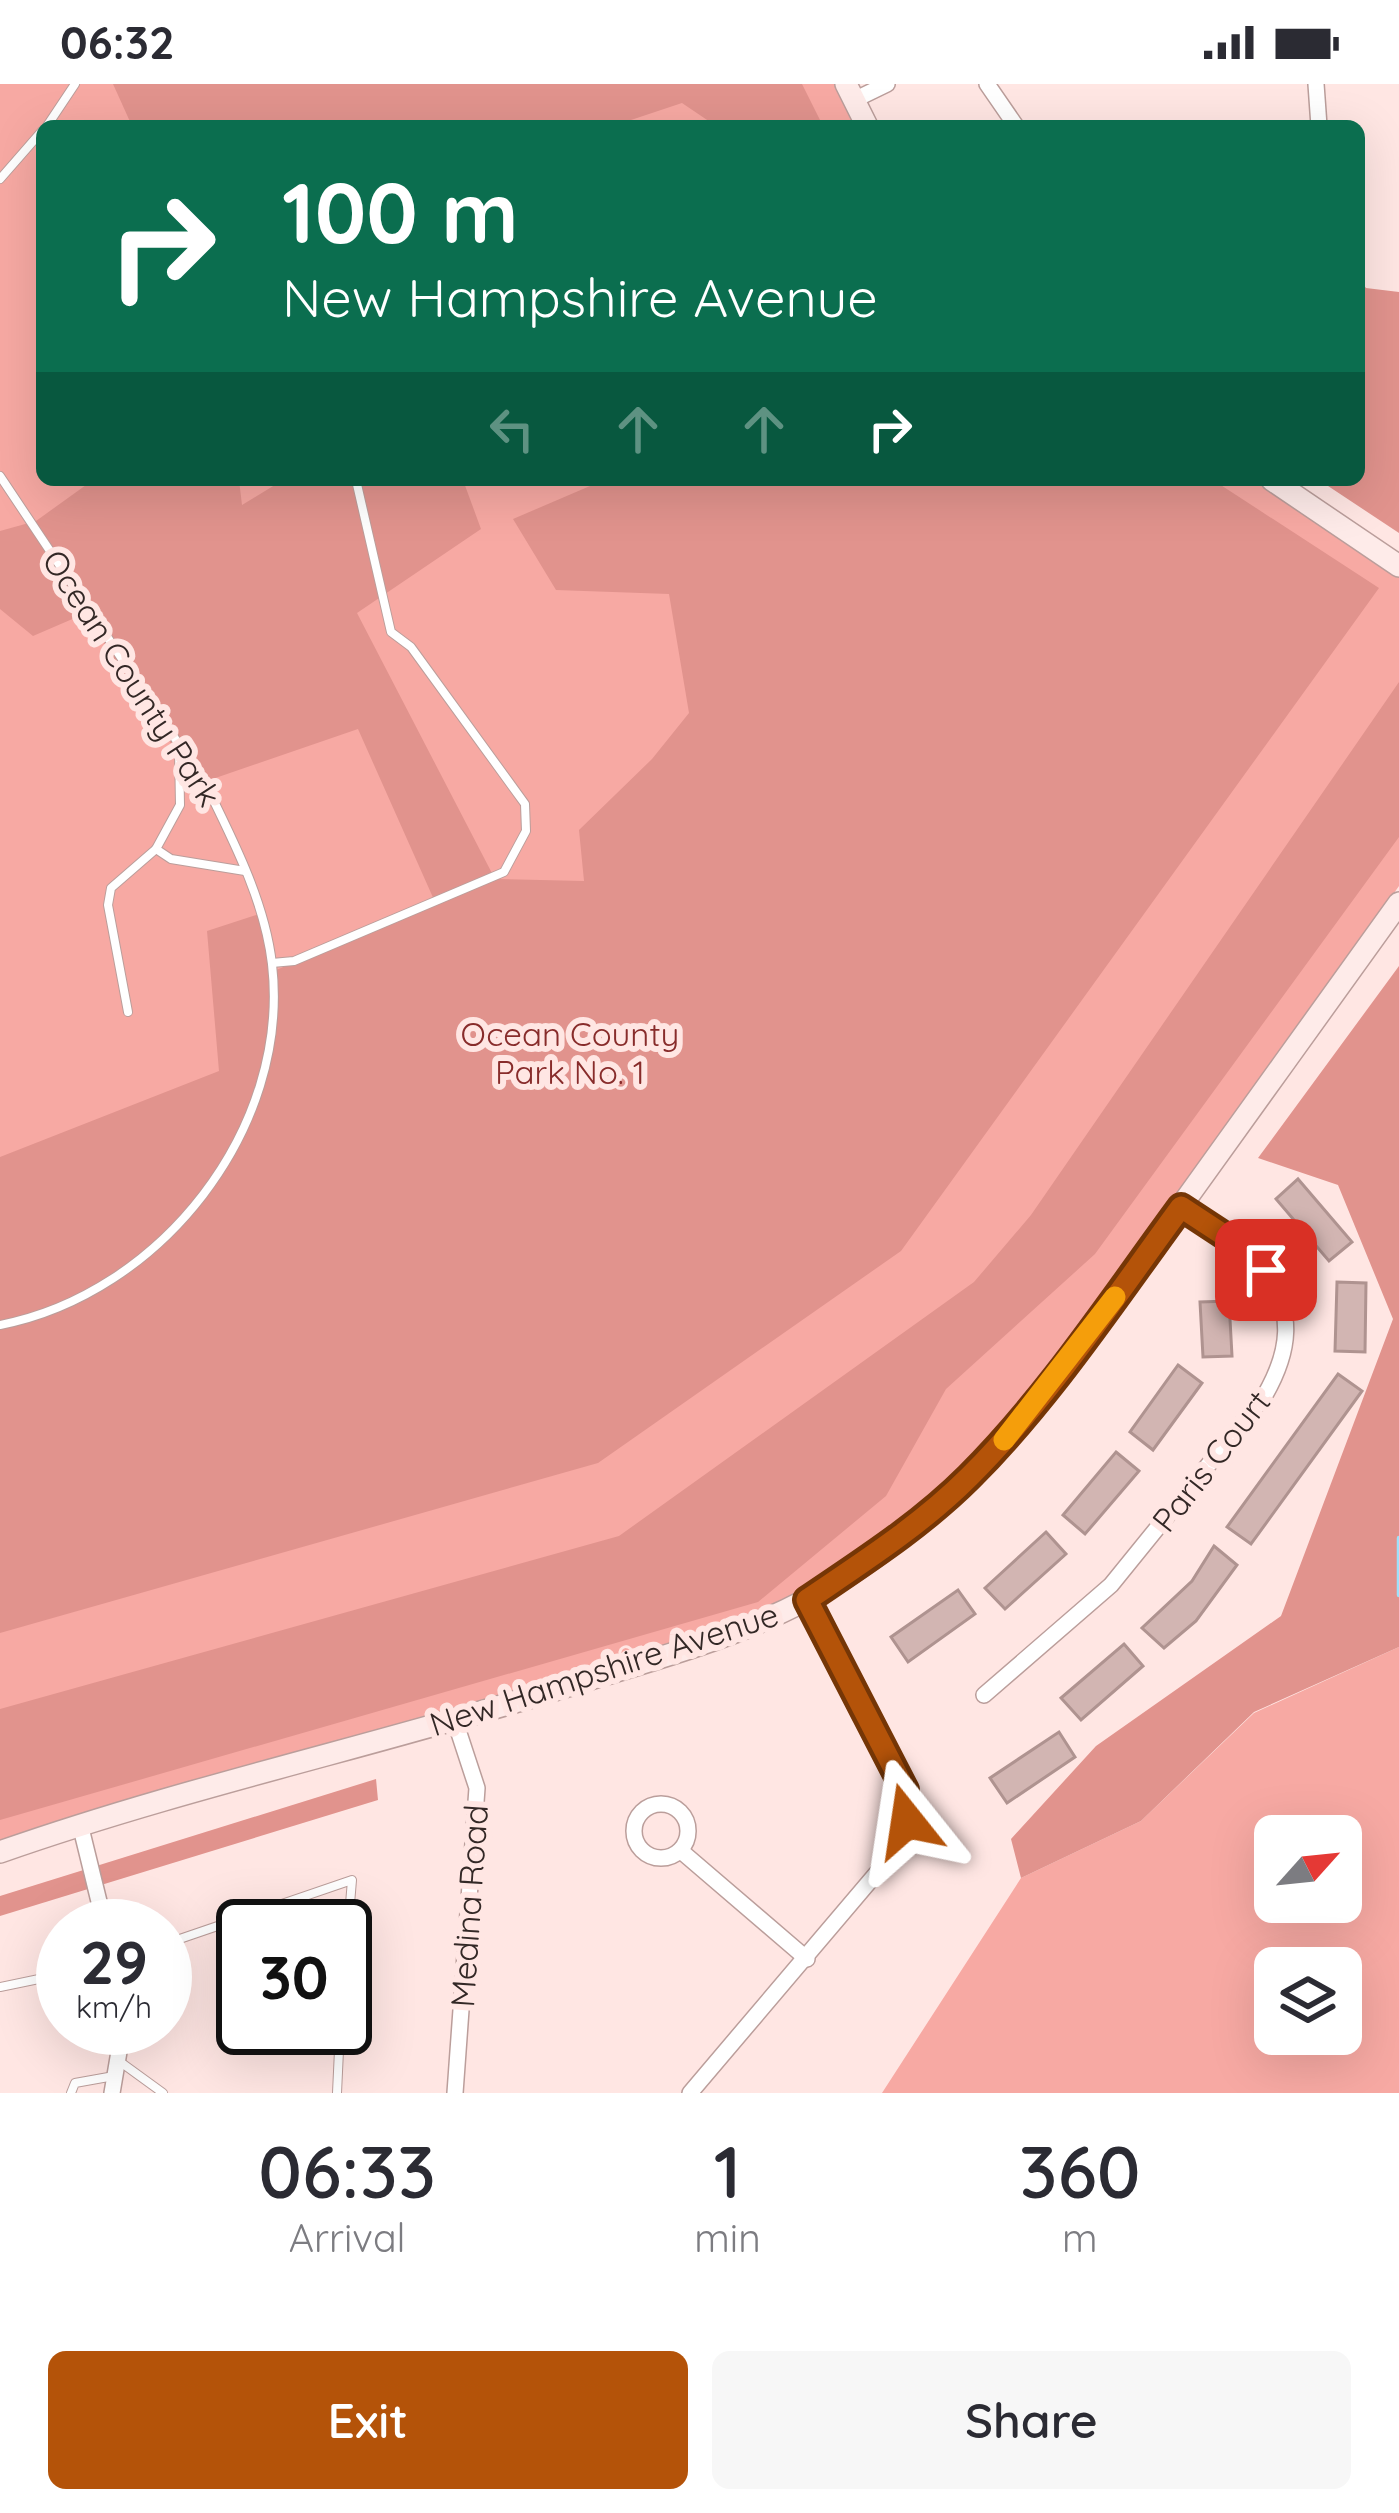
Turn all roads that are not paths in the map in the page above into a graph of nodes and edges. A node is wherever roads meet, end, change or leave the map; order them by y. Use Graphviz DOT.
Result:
graph roads {
  1 [pos="74,84"];
  2 [pos="886,84"];
  3 [pos="987,84"];
  4 [pos="1316,84"];
  5 [pos="850,92"];
  6 [pos="50,120"];
  7 [pos="864,120"];
  8 [pos="1012,120"];
  9 [pos="1319,120"];
  10 [pos="36,138"];
  11 [pos="0,179"];
  12 [pos="0,476"];
  13 [pos="357,486"];
  14 [pos="1281,486"];
  15 [pos="1399,566"];
  16 [pos="179,747"];
  17 [pos="156,849"];
  18 [pos="246,872"];
  19 [pos="1399,903"];
  20 [pos="272,963"];
  21 [pos="128,1012"];
  22 [pos="1181,1207"];
  23 [pos="0,1325"];
  24 [pos="807,1600"];
  25 [pos="984,1695"];
  26 [pos="455,1721"];
  27 [pos="80,1824"];
  28 [pos="681,1851"];
  29 [pos="0,1852"];
  30 [pos="98,1899"];
  31 [pos="290,1899"];
  32 [pos="350,1899"];
  33 [pos="807,1959"];
  34 [pos="36,1980"];
  35 [pos="0,1987"];
  36 [pos="119,2055"];
  37 [pos="339,2055"];
  38 [pos="117,2068"];
  39 [pos="71,2093"];
  40 [pos="112,2093"];
  41 [pos="163,2093"];
  42 [pos="337,2093"];
  43 [pos="455,2093"];
  44 [pos="691,2093"];
  1 -- 6 [label="lane"];
  2 -- 5 [label="street"];
  3 -- 8 [label="street"];
  4 -- 9 [label="street"];
  5 -- 7 [label="main road"];
  10 -- 11 [label="lane"];
  12 -- 16 [label="lane, Ocean County Park"];
  13 -- 20 [label="lane"];
  14 -- 15 [label="main road"];
  16 -- 17 [label="lane"];
  16 -- 18 [label="lane, Ocean County Park"];
  17 -- 18 [label="lane"];
  17 -- 21 [label="lane"];
  18 -- 20 [label="lane, Ocean County Park"];
  19 -- 22 [label="main road, New Hampshire Avenue"];
  20 -- 23 [label="lane, Ocean County Park"];
  22 -- 24 [label="main road, New Hampshire Avenue"];
  22 -- 25 [label="street, Paris Court"];
  24 -- 26 [label="main road, New Hampshire Avenue"];
  24 -- 33 [label="street"];
  26 -- 27 [label="main road, New Hampshire Avenue"];
  26 -- 43 [label="street, Medina Road"];
  27 -- 29 [label="main road, New Hampshire Avenue"];
  27 -- 30 [label="street"];
  28 -- 33 [label="street"];
  31 -- 32 [label="lane"];
  33 -- 44 [label="street"];
  34 -- 35 [label="lane"];
  36 -- 38 [label="street"];
  37 -- 42 [label="lane"];
  38 -- 39 [label="lane"];
  38 -- 40 [label="street"];
  38 -- 41 [label="lane"];
}
